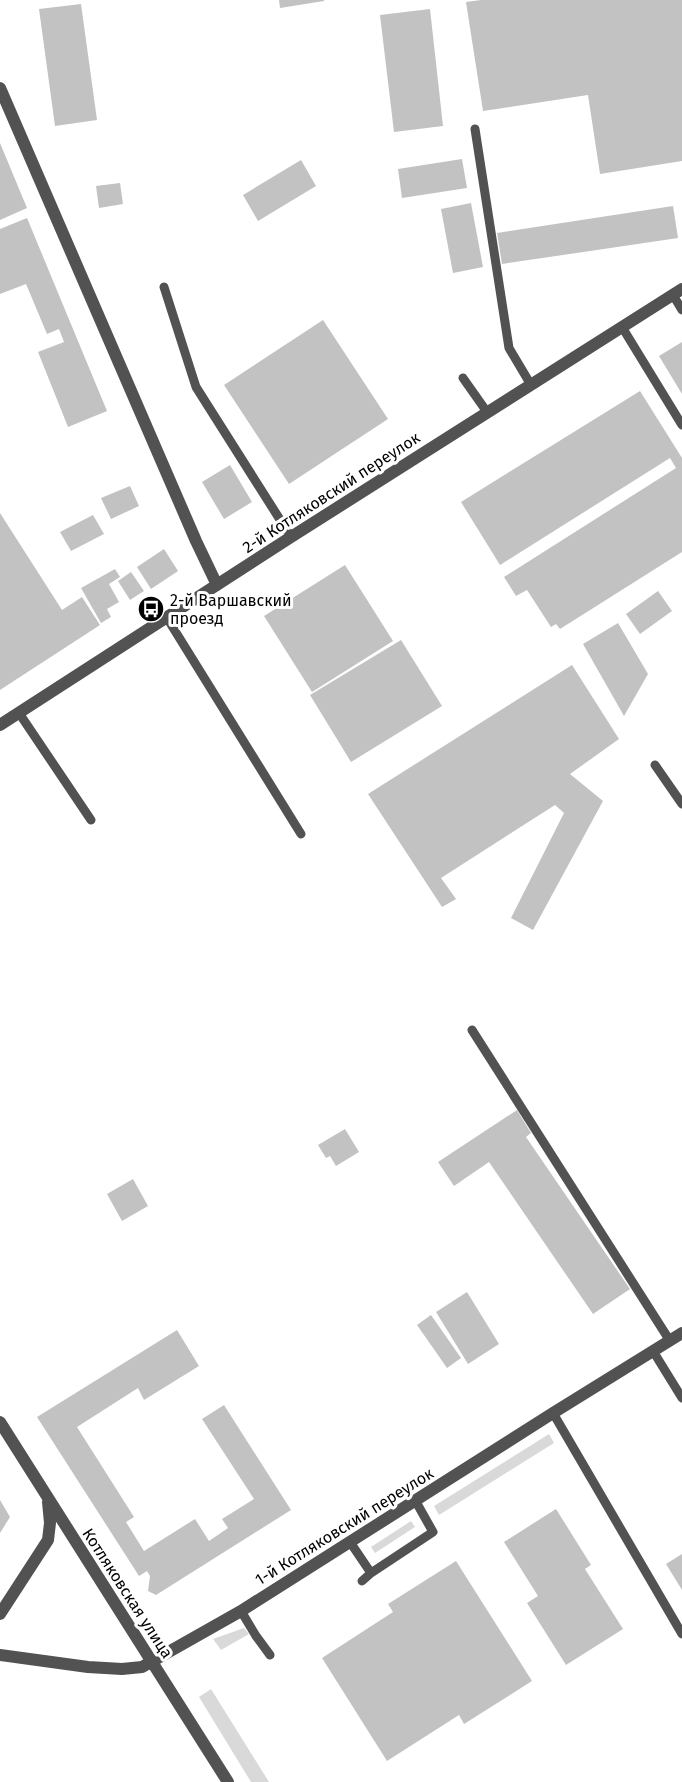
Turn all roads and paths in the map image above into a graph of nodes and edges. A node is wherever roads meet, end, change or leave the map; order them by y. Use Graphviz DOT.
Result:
graph roads {
  1 [pos="0,88"];
  2 [pos="474,129"];
  3 [pos="164,287"];
  4 [pos="677,292"];
  5 [pos="682,310"];
  6 [pos="622,327"];
  7 [pos="463,378"];
  8 [pos="531,385"];
  9 [pos="487,412"];
  10 [pos="682,425"];
  11 [pos="291,537"];
  12 [pos="217,585"];
  13 [pos="167,618"];
  14 [pos="19,713"];
  15 [pos="0,725"];
  16 [pos="655,765"];
  17 [pos="682,804"];
  18 [pos="92,820"];
  19 [pos="301,834"];
  20 [pos="472,1030"];
  21 [pos="682,1333"];
  22 [pos="670,1341"];
  23 [pos="653,1351"];
  24 [pos="682,1398"];
  25 [pos="553,1413"];
  26 [pos="0,1422"];
  27 [pos="44,1493"];
  28 [pos="415,1500"];
  29 [pos="350,1542"];
  30 [pos="371,1573"];
  31 [pos="362,1581"];
  32 [pos="241,1611"];
  33 [pos="0,1614"];
  34 [pos="682,1634"];
  35 [pos="0,1655"];
  36 [pos="270,1655"];
  37 [pos="153,1662"];
  38 [pos="228,1782"];
  1 -- 12 [label="street"];
  2 -- 8 [label="lane"];
  3 -- 11 [label="lane"];
  4 -- 5 [label="lane"];
  4 -- 6 [label="street, 2-й Котляковский переулок"];
  6 -- 8 [label="street, 2-й Котляковский переулок"];
  6 -- 10 [label="lane"];
  7 -- 9 [label="lane"];
  8 -- 9 [label="street, 2-й Котляковский переулок"];
  9 -- 11 [label="street, 2-й Котляковский переулок"];
  11 -- 12 [label="street, 2-й Котляковский переулок"];
  12 -- 13 [label="street, 2-й Котляковский переулок"];
  13 -- 14 [label="street, 2-й Котляковский переулок"];
  13 -- 19 [label="lane"];
  14 -- 15 [label="street, 2-й Котляковский переулок"];
  14 -- 18 [label="lane"];
  16 -- 17 [label="lane"];
  20 -- 22 [label="lane"];
  21 -- 22 [label="street, 1-й Котляковский переулок"];
  22 -- 23 [label="street, 1-й Котляковский переулок"];
  23 -- 24 [label="lane"];
  23 -- 25 [label="street, 1-й Котляковский переулок"];
  25 -- 28 [label="street, 1-й Котляковский переулок"];
  25 -- 34 [label="lane"];
  26 -- 27 [label="street, Котляковская улица"];
  27 -- 33 [label="street"];
  27 -- 37 [label="street, Котляковская улица"];
  28 -- 29 [label="street, 1-й Котляковский переулок"];
  28 -- 30 [label="lane"];
  29 -- 30 [label="lane"];
  29 -- 32 [label="street, 1-й Котляковский переулок"];
  30 -- 31 [label="lane"];
  32 -- 36 [label="lane"];
  32 -- 37 [label="street, 1-й Котляковский переулок"];
  35 -- 37 [label="street, 1-й Котляковский переулок"];
  37 -- 38 [label="street, Котляковская улица"];
}
